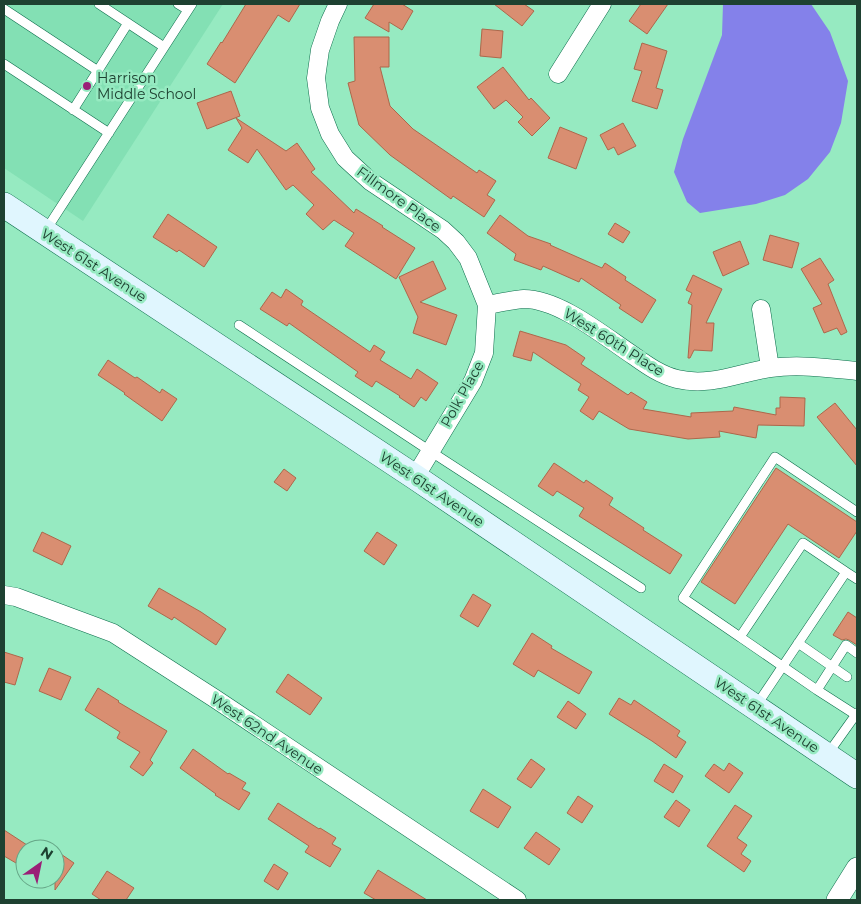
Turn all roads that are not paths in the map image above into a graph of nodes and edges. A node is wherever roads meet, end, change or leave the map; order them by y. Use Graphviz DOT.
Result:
graph roads {
  1 [pos="99,4"];
  2 [pos="178,4"];
  3 [pos="338,4"];
  4 [pos="602,4"];
  5 [pos="190,7"];
  6 [pos="4,9"];
  7 [pos="128,23"];
  8 [pos="164,47"];
  9 [pos="4,64"];
  10 [pos="98,71"];
  11 [pos="558,74"];
  12 [pos="73,110"];
  13 [pos="109,133"];
  14 [pos="4,205"];
  15 [pos="45,232"];
  16 [pos="487,305"];
  17 [pos="761,309"];
  18 [pos="239,324"];
  19 [pos="770,368"];
  20 [pos="857,371"];
  21 [pos="430,451"];
  22 [pos="415,477"];
  23 [pos="857,512"];
  24 [pos="846,572"];
  25 [pos="857,579"];
  26 [pos="641,588"];
  27 [pos="4,595"];
  28 [pos="740,637"];
  29 [pos="798,643"];
  30 [pos="857,653"];
  31 [pos="782,667"];
  32 [pos="832,667"];
  33 [pos="847,677"];
  34 [pos="817,690"];
  35 [pos="755,708"];
  36 [pos="856,714"];
  37 [pos="827,756"];
  38 [pos="857,776"];
  39 [pos="857,868"];
  40 [pos="517,900"];
  41 [pos="837,900"];
  1 -- 7 [label="lane"];
  2 -- 5 [label="lane"];
  3 -- 16 [label="street, Fillmore Place"];
  4 -- 11 [label="street"];
  5 -- 8 [label="lane"];
  6 -- 10 [label="lane"];
  7 -- 8 [label="lane"];
  7 -- 10 [label="lane"];
  8 -- 13 [label="lane"];
  9 -- 12 [label="lane"];
  10 -- 12 [label="lane"];
  12 -- 13 [label="lane"];
  13 -- 15 [label="lane"];
  14 -- 15 [label="main road, West 61st Avenue"];
  15 -- 22 [label="main road, West 61st Avenue"];
  16 -- 19 [label="street, West 60th Place"];
  16 -- 21 [label="street, Polk Place"];
  17 -- 19 [label="street"];
  18 -- 21 [label="lane"];
  19 -- 20 [label="street, West 60th Place"];
  21 -- 22 [label="street, Polk Place"];
  21 -- 26 [label="lane"];
  22 -- 35 [label="main road, West 61st Avenue"];
  23 -- 28 [label="lane"];
  24 -- 25 [label="lane"];
  24 -- 28 [label="lane"];
  24 -- 29 [label="lane"];
  27 -- 40 [label="street, West 62nd Avenue"];
  28 -- 31 [label="lane"];
  29 -- 31 [label="lane"];
  29 -- 32 [label="lane"];
  30 -- 32 [label="lane"];
  31 -- 34 [label="lane"];
  31 -- 35 [label="lane"];
  32 -- 33 [label="lane"];
  32 -- 34 [label="lane"];
  34 -- 36 [label="lane"];
  35 -- 37 [label="main road, West 61st Avenue"];
  36 -- 37 [label="lane"];
  37 -- 38 [label="main road, West 61st Avenue"];
  39 -- 41 [label="street"];
}
